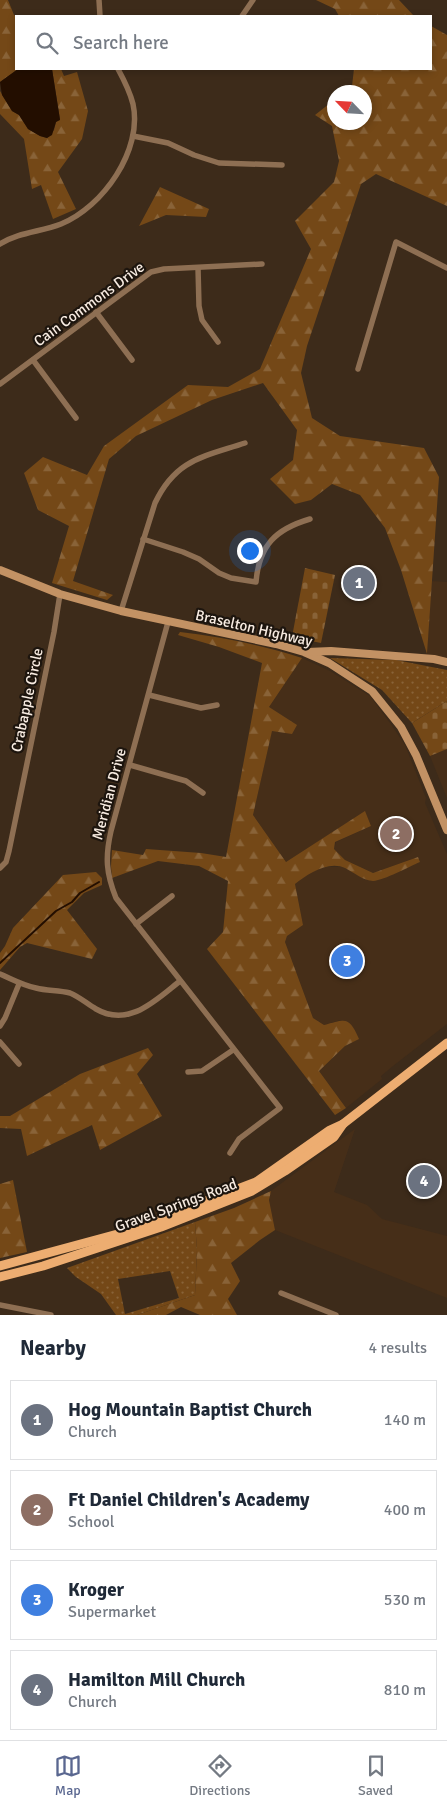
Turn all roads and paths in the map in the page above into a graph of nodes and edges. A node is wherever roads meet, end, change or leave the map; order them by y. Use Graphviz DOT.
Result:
graph roads {
  1 [pos="99,0"];
  2 [pos="253,0"];
  3 [pos="100,15"];
  4 [pos="243,15"];
  5 [pos="118,70"];
  6 [pos="133,136"];
  7 [pos="282,165"];
  8 [pos="0,244"];
  9 [pos="262,264"];
  10 [pos="198,268"];
  11 [pos="447,268"];
  12 [pos="96,312"];
  13 [pos="218,342"];
  14 [pos="33,360"];
  15 [pos="132,360"];
  16 [pos="358,369"];
  17 [pos="0,384"];
  18 [pos="76,418"];
  19 [pos="245,443"];
  20 [pos="310,519"];
  21 [pos="143,539"];
  22 [pos="0,570"];
  23 [pos="60,594"];
  24 [pos="121,611"];
  25 [pos="168,622"];
  26 [pos="304,652"];
  27 [pos="447,662"];
  28 [pos="149,694"];
  29 [pos="217,705"];
  30 [pos="130,764"];
  31 [pos="203,793"];
  32 [pos="447,830"];
  33 [pos="0,868"];
  34 [pos="172,896"];
  35 [pos="136,924"];
  36 [pos="0,974"];
  37 [pos="180,981"];
  38 [pos="19,984"];
  39 [pos="0,1026"];
  40 [pos="0,1042"];
  41 [pos="447,1043"];
  42 [pos="233,1050"];
  43 [pos="19,1064"];
  44 [pos="188,1072"];
  45 [pos="343,1124"];
  46 [pos="230,1153"];
  47 [pos="0,1266"];
  48 [pos="0,1277"];
  49 [pos="281,1293"];
  50 [pos="0,1305"];
  51 [pos="50,1315"];
  52 [pos="336,1315"];
  1 -- 3 [label="street"];
  2 -- 4 [label="street"];
  5 -- 6 [label="street"];
  6 -- 7 [label="street"];
  6 -- 8 [label="street"];
  9 -- 10 [label="street, Cain Commons Drive"];
  10 -- 12 [label="street, Cain Commons Drive"];
  10 -- 13 [label="street"];
  11 -- 16 [label="street"];
  12 -- 14 [label="street, Cain Commons Drive"];
  12 -- 15 [label="street"];
  14 -- 17 [label="street, Cain Commons Drive"];
  14 -- 18 [label="street"];
  19 -- 21 [label="street"];
  20 -- 21 [label="street"];
  21 -- 24 [label="street"];
  22 -- 23 [label="main road, Braselton Highway"];
  23 -- 24 [label="main road, Braselton Highway"];
  23 -- 33 [label="street, Crabapple Circle"];
  24 -- 25 [label="main road, Braselton Highway"];
  25 -- 26 [label="main road, Braselton Highway"];
  25 -- 28 [label="street, Meridian Drive"];
  26 -- 27 [label="main road"];
  26 -- 32 [label="main road, Braselton Highway"];
  28 -- 29 [label="street"];
  28 -- 30 [label="street, Meridian Drive"];
  30 -- 31 [label="street"];
  30 -- 35 [label="street, Meridian Drive"];
  34 -- 35 [label="street"];
  35 -- 37 [label="street, Meridian Drive"];
  36 -- 38 [label="street"];
  37 -- 38 [label="street"];
  37 -- 42 [label="street, Meridian Drive"];
  38 -- 39 [label="street"];
  40 -- 43 [label="street"];
  41 -- 45 [label="main road, Gravel Springs Road"];
  42 -- 44 [label="street"];
  42 -- 46 [label="street, Meridian Drive"];
  45 -- 47 [label="main road, Gravel Springs Road"];
  45 -- 48 [label="main road, Gravel Springs Road"];
  49 -- 52 [label="street"];
  50 -- 51 [label="street"];
}
